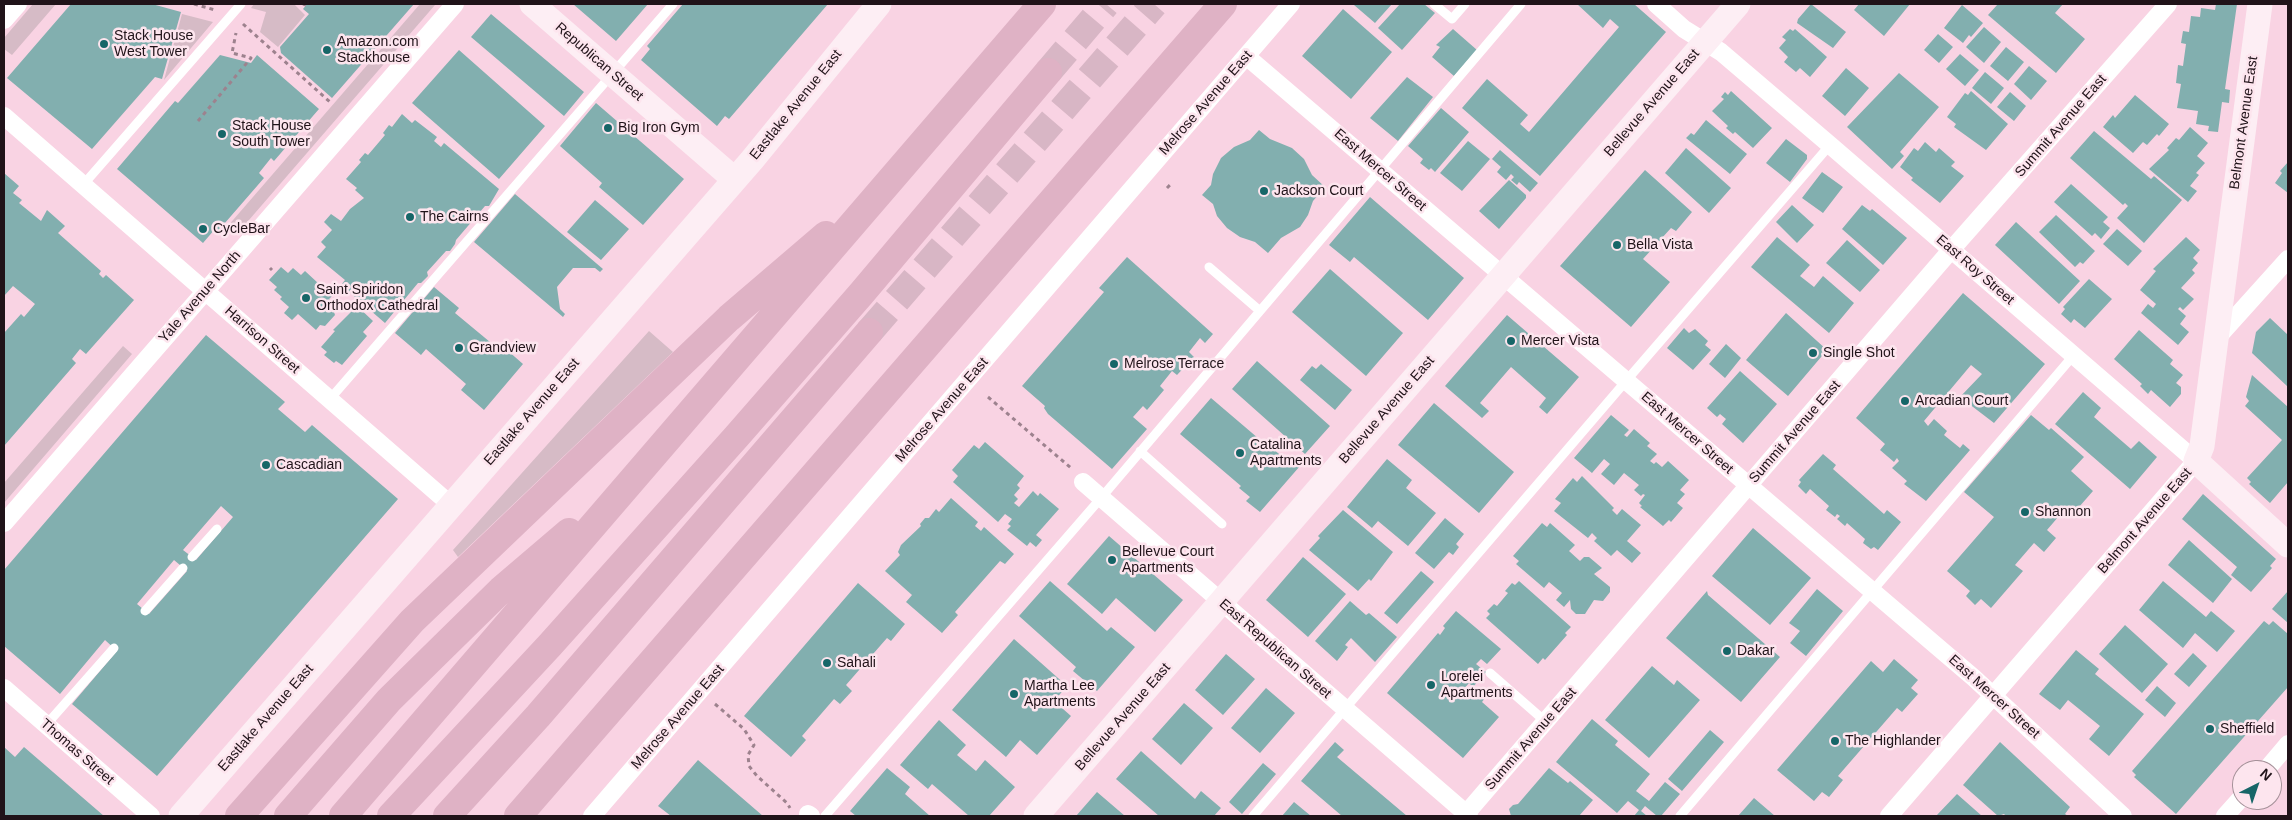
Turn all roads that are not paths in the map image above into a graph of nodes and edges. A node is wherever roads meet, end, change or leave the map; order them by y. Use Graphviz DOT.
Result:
graph roads {
  1 [pos="18,4"];
  2 [pos="241,4"];
  3 [pos="455,4"];
  4 [pos="532,4"];
  5 [pos="673,4"];
  6 [pos="879,4"];
  7 [pos="1042,4"];
  8 [pos="1056,4"];
  9 [pos="1223,4"];
  10 [pos="1291,4"];
  11 [pos="1434,4"];
  12 [pos="1465,4"];
  13 [pos="1521,4"];
  14 [pos="1656,4"];
  15 [pos="1738,4"];
  16 [pos="2168,4"];
  17 [pos="2260,4"];
  18 [pos="4,20"];
  19 [pos="1705,42"];
  20 [pos="1246,56"];
  21 [pos="1048,72"];
  22 [pos="613,74"];
  23 [pos="4,116"];
  24 [pos="1830,145"];
  25 [pos="1381,170"];
  26 [pos="896,175"];
  27 [pos="734,179"];
  28 [pos="83,185"];
  29 [pos="1951,250"];
  30 [pos="2288,259"];
  31 [pos="1209,266"];
  32 [pos="1502,276"];
  33 [pos="205,291"];
  34 [pos="1260,311"];
  35 [pos="869,332"];
  36 [pos="2215,340"];
  37 [pos="2073,356"];
  38 [pos="1626,381"];
  39 [pos="330,399"];
  40 [pos="681,437"];
  41 [pos="1140,451"];
  42 [pos="2196,461"];
  43 [pos="1079,477"];
  44 [pos="1749,486"];
  45 [pos="1101,498"];
  46 [pos="451,505"];
  47 [pos="4,523"];
  48 [pos="1222,524"];
  49 [pos="217,528"];
  50 [pos="2287,540"];
  51 [pos="192,557"];
  52 [pos="183,568"];
  53 [pos="1873,591"];
  54 [pos="1222,603"];
  55 [pos="145,611"];
  56 [pos="114,648"];
  57 [pos="1490,673"];
  58 [pos="4,688"];
  59 [pos="1994,696"];
  60 [pos="1345,710"];
  61 [pos="1546,722"];
  62 [pos="46,725"];
  63 [pos="2288,744"];
  64 [pos="2274,760"];
  65 [pos="814,815"];
  66 [pos="151,816"];
  67 [pos="181,816"];
  68 [pos="240,816"];
  69 [pos="288,816"];
  70 [pos="343,816"];
  71 [pos="357,816"];
  72 [pos="391,816"];
  73 [pos="447,816"];
  74 [pos="518,816"];
  75 [pos="592,816"];
  76 [pos="1036,816"];
  77 [pos="1253,816"];
  78 [pos="1466,816"];
  79 [pos="1680,816"];
  80 [pos="1889,816"];
  81 [pos="2123,816"];
  1 -- 18 [label="street"];
  2 -- 28 [label="lane"];
  3 -- 33 [label="street, Yale Avenue North"];
  4 -- 22 [label="street, Republican Street"];
  5 -- 22 [label="lane"];
  6 -- 27 [label="street, Eastlake Avenue East"];
  7 -- 26 [label="highway"];
  8 -- 40 [label="highway"];
  9 -- 74 [label="highway"];
  10 -- 20 [label="street, Melrose Avenue East"];
  11 -- 12 [label="lane"];
  13 -- 25 [label="lane"];
  14 -- 19 [label="street, East Roy Street"];
  15 -- 19 [label="street, Bellevue Avenue East"];
  16 -- 29 [label="street, Summit Avenue East"];
  17 -- 36 [label="street, Belmont Avenue East"];
  19 -- 24 [label="street, East Roy Street"];
  19 -- 32 [label="street, Bellevue Avenue East"];
  20 -- 25 [label="street, East Mercer Street"];
  20 -- 75 [label="street, Melrose Avenue East"];
  21 -- 72 [label="highway"];
  22 -- 27 [label="street, Republican Street"];
  22 -- 39 [label="lane"];
  23 -- 28 [label="street, Harrison Street"];
  24 -- 29 [label="street, East Roy Street"];
  24 -- 38 [label="lane"];
  25 -- 32 [label="street, East Mercer Street"];
  25 -- 34 [label="lane"];
  26 -- 68 [label="highway"];
  26 -- 70 [label="highway"];
  27 -- 46 [label="street, Eastlake Avenue East"];
  28 -- 33 [label="street, Harrison Street"];
  29 -- 37 [label="street, East Roy Street"];
  29 -- 44 [label="street, Summit Avenue East"];
  30 -- 36 [label="street"];
  31 -- 34 [label="lane"];
  32 -- 38 [label="street, East Mercer Street"];
  32 -- 54 [label="street, Bellevue Avenue East"];
  33 -- 39 [label="street, Harrison Street"];
  33 -- 47 [label="street, Yale Avenue North"];
  34 -- 41 [label="lane"];
  35 -- 73 [label="highway"];
  36 -- 42 [label="street, Belmont Avenue East"];
  37 -- 42 [label="street, East Roy Street"];
  37 -- 53 [label="lane"];
  38 -- 44 [label="street, East Mercer Street"];
  38 -- 60 [label="lane"];
  39 -- 46 [label="street, Harrison Street"];
  40 -- 69 [label="highway"];
  40 -- 71 [label="highway"];
  41 -- 45 [label="lane"];
  41 -- 48 [label="lane"];
  42 -- 50 [label="street, East Roy Street"];
  42 -- 59 [label="street, Belmont Avenue East"];
  43 -- 45 [label="street, East Republican Street"];
  44 -- 53 [label="street, East Mercer Street"];
  44 -- 61 [label="street, Summit Avenue East"];
  45 -- 54 [label="street, East Republican Street"];
  45 -- 65 [label="lane"];
  46 -- 67 [label="street, Eastlake Avenue East"];
  49 -- 51 [label="lane"];
  52 -- 55 [label="lane"];
  53 -- 59 [label="street, East Mercer Street"];
  53 -- 79 [label="lane"];
  54 -- 60 [label="street, East Republican Street"];
  54 -- 76 [label="street, Bellevue Avenue East"];
  56 -- 62 [label="lane"];
  57 -- 61 [label="lane"];
  58 -- 62 [label="street, Thomas Street"];
  59 -- 80 [label="street, Belmont Avenue East"];
  59 -- 81 [label="street, East Mercer Street"];
  60 -- 77 [label="lane"];
  60 -- 78 [label="street, East Republican Street"];
  61 -- 78 [label="street, Summit Avenue East"];
  62 -- 66 [label="street, Thomas Street"];
  63 -- 64 [label="street"];
}
